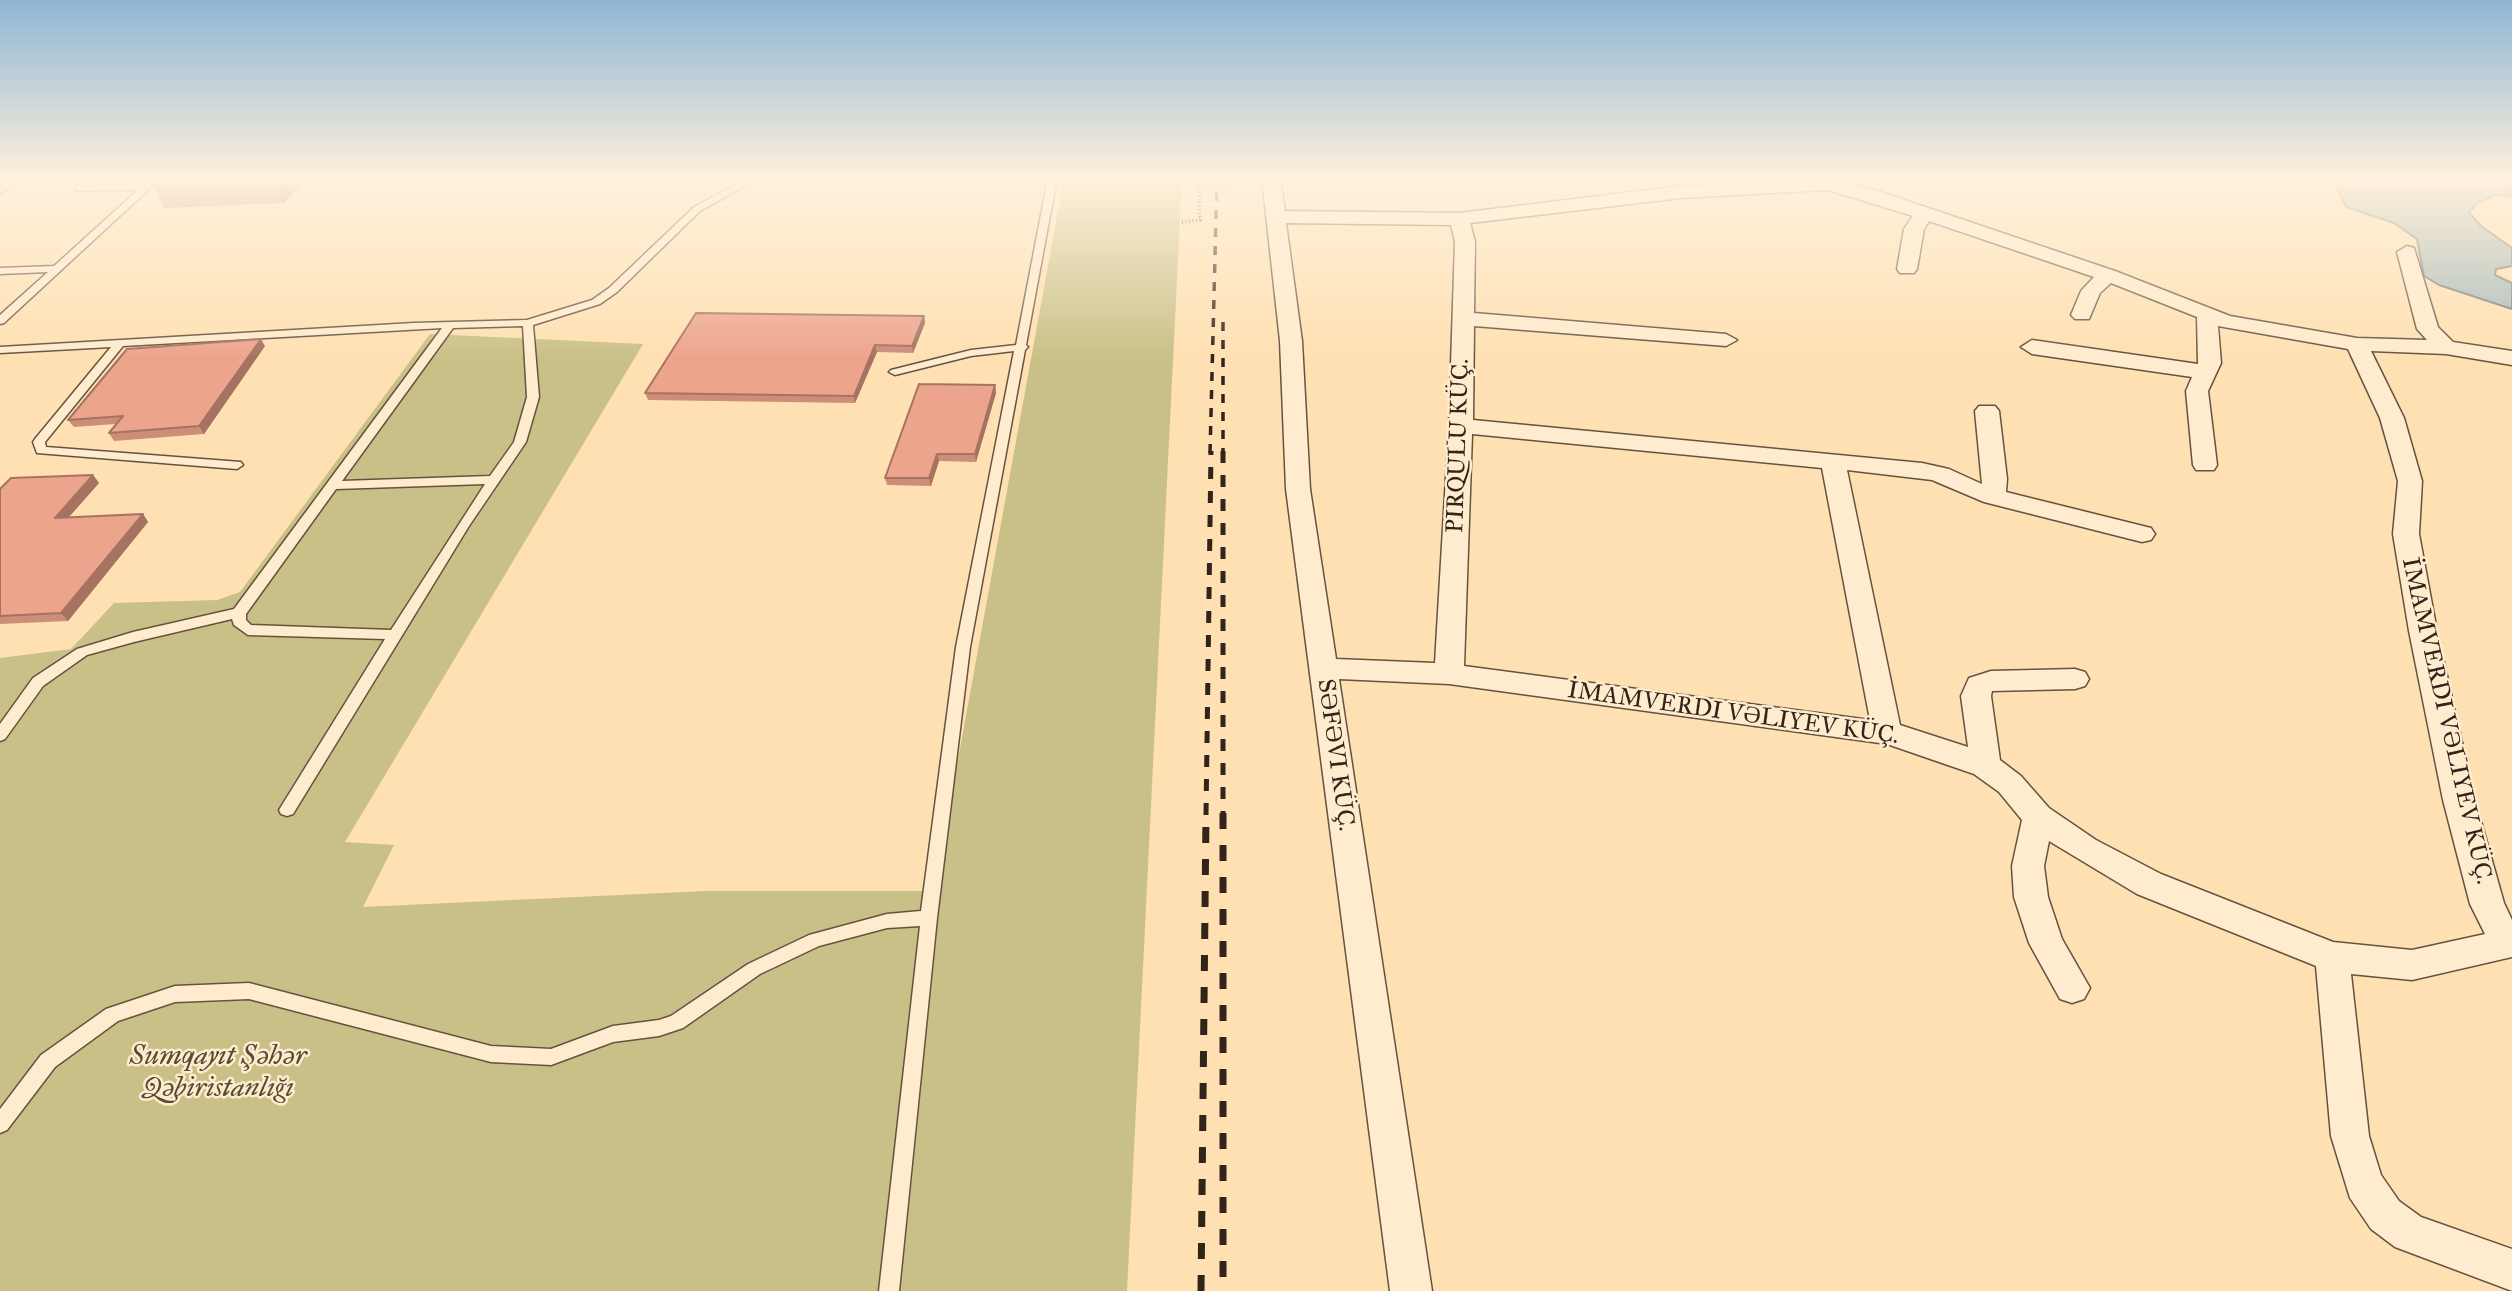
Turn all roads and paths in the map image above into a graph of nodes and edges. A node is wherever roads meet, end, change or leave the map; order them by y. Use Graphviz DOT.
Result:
graph roads {
  1 [pos="91,238"];
  2 [pos="667,238"];
  3 [pos="1043,238"];
  4 [pos="1278,238"];
  5 [pos="1464,238"];
  6 [pos="1912,238"];
  7 [pos="1995,238"];
  8 [pos="2407,252"];
  9 [pos="57,269"];
  10 [pos="1906,269"];
  11 [pos="0,271"];
  12 [pos="2108,275"];
  13 [pos="2082,315"];
  14 [pos="2207,316"];
  15 [pos="1464,319"];
  16 [pos="0,321"];
  17 [pos="528,323"];
  18 [pos="449,326"];
  19 [pos="1726,340"];
  20 [pos="120,343"];
  21 [pos="2357,345"];
  22 [pos="1023,347"];
  23 [pos="2032,347"];
  24 [pos="2445,347"];
  25 [pos="0,350"];
  26 [pos="2512,358"];
  27 [pos="895,372"];
  28 [pos="2205,372"];
  29 [pos="1987,411"];
  30 [pos="1461,426"];
  31 [pos="1833,460"];
  32 [pos="237,465"];
  33 [pos="2204,465"];
  34 [pos="494,480"];
  35 [pos="332,485"];
  36 [pos="1993,497"];
  37 [pos="2142,534"];
  38 [pos="239,613"];
  39 [pos="395,635"];
  40 [pos="1323,668"];
  41 [pos="1449,674"];
  42 [pos="2075,679"];
  43 [pos="1887,733"];
  44 [pos="0,735"];
  45 [pos="1985,766"];
  46 [pos="287,810"];
  47 [pos="2038,817"];
  48 [pos="929,918"];
  49 [pos="2510,944"];
  50 [pos="2332,957"];
  51 [pos="2072,988"];
  52 [pos="0,1124"];
  53 [pos="2512,1270"];
  54 [pos="889,1291"];
  55 [pos="1410,1291"];
  1 -- 9 [label="lane"];
  2 -- 17 [label="lane"];
  3 -- 22 [label="lane"];
  4 -- 40 [label="street, SƏFƏVI KÜÇ."];
  5 -- 15 [label="street, PIRQULU KÜÇ."];
  6 -- 10 [label="street"];
  7 -- 12 [label="street"];
  8 -- 24 [label="street"];
  9 -- 11 [label="lane"];
  9 -- 16 [label="lane"];
  12 -- 13 [label="street"];
  12 -- 14 [label="street"];
  14 -- 21 [label="street"];
  14 -- 28 [label="street"];
  15 -- 19 [label="street"];
  15 -- 30 [label="street, PIRQULU KÜÇ."];
  17 -- 18 [label="lane"];
  17 -- 34 [label="lane"];
  18 -- 20 [label="lane"];
  18 -- 35 [label="lane"];
  20 -- 25 [label="lane"];
  20 -- 32 [label="lane"];
  21 -- 24 [label="street"];
  21 -- 49 [label="street, İMAMVERDI VƏLIYEV KÜÇ."];
  22 -- 27 [label="lane"];
  22 -- 48 [label="lane"];
  23 -- 28 [label="street"];
  24 -- 26 [label="street"];
  28 -- 33 [label="street"];
  29 -- 36 [label="street"];
  30 -- 31 [label="street"];
  30 -- 41 [label="street, PIRQULU KÜÇ."];
  31 -- 36 [label="street"];
  31 -- 43 [label="street"];
  34 -- 35 [label="lane"];
  34 -- 39 [label="lane"];
  35 -- 38 [label="lane"];
  36 -- 37 [label="street"];
  38 -- 39 [label="lane"];
  38 -- 44 [label="lane"];
  39 -- 46 [label="lane"];
  40 -- 41 [label="street, İMAMVERDI VƏLIYEV KÜÇ."];
  40 -- 55 [label="street, SƏFƏVI KÜÇ."];
  41 -- 43 [label="street, İMAMVERDI VƏLIYEV KÜÇ."];
  42 -- 45 [label="street"];
  43 -- 45 [label="street, İMAMVERDI VƏLIYEV KÜÇ."];
  45 -- 47 [label="street, İMAMVERDI VƏLIYEV KÜÇ."];
  47 -- 50 [label="street, İMAMVERDI VƏLIYEV KÜÇ."];
  47 -- 51 [label="street"];
  48 -- 52 [label="lane"];
  48 -- 54 [label="lane"];
  49 -- 50 [label="street, İMAMVERDI VƏLIYEV KÜÇ."];
  50 -- 53 [label="street"];
}
